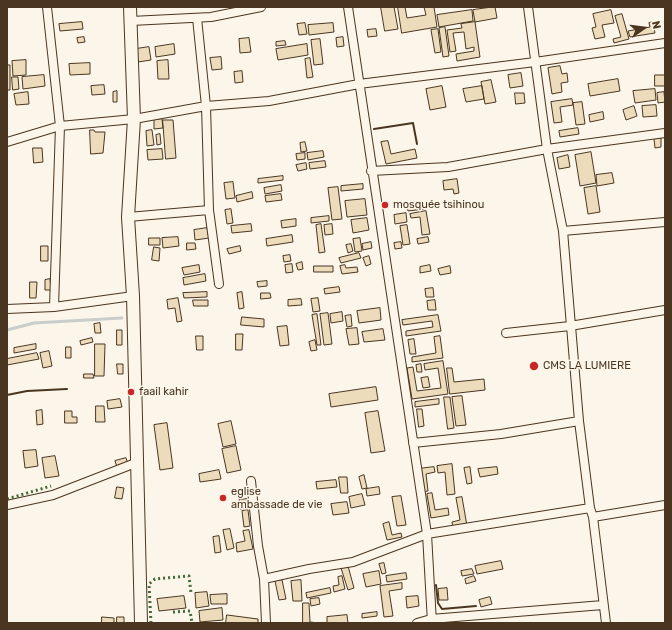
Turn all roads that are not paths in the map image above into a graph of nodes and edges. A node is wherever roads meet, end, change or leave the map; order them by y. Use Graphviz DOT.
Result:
graph roads {
  1 [pos="47,7"];
  2 [pos="130,7"];
  3 [pos="261,7"];
  4 [pos="348,7"];
  5 [pos="528,7"];
  6 [pos="198,18"];
  7 [pos="131,21"];
  8 [pos="665,43"];
  9 [pos="535,62"];
  10 [pos="359,84"];
  11 [pos="206,106"];
  12 [pos="134,119"];
  13 [pos="60,126"];
  14 [pos="665,133"];
  15 [pos="7,142"];
  16 [pos="548,149"];
  17 [pos="371,171"];
  18 [pos="209,210"];
  19 [pos="128,217"];
  20 [pos="665,222"];
  21 [pos="563,231"];
  22 [pos="219,284"];
  23 [pos="133,296"];
  24 [pos="54,307"];
  25 [pos="7,309"];
  26 [pos="665,310"];
  27 [pos="570,326"];
  28 [pos="506,333"];
  29 [pos="579,421"];
  30 [pos="413,443"];
  31 [pos="138,462"];
  32 [pos="251,481"];
  33 [pos="7,505"];
  34 [pos="665,505"];
  35 [pos="590,508"];
  36 [pos="593,517"];
  37 [pos="427,534"];
  38 [pos="264,579"];
  39 [pos="603,605"];
  40 [pos="432,621"];
  41 [pos="141,623"];
  42 [pos="266,623"];
  43 [pos="418,623"];
  44 [pos="606,623"];
  1 -- 13 [label="street"];
  2 -- 7 [label="street"];
  3 -- 6 [label="street"];
  4 -- 10 [label="street"];
  5 -- 9 [label="street"];
  6 -- 7 [label="street"];
  6 -- 11 [label="street"];
  7 -- 12 [label="street"];
  8 -- 9 [label="street"];
  9 -- 10 [label="street"];
  9 -- 16 [label="street"];
  10 -- 11 [label="street"];
  10 -- 17 [label="street"];
  11 -- 12 [label="street"];
  11 -- 18 [label="street"];
  12 -- 13 [label="street"];
  12 -- 19 [label="street"];
  13 -- 15 [label="street"];
  13 -- 24 [label="street"];
  14 -- 16 [label="street"];
  16 -- 17 [label="street"];
  16 -- 21 [label="street"];
  17 -- 30 [label="street"];
  18 -- 19 [label="street"];
  18 -- 22 [label="street"];
  19 -- 23 [label="street"];
  20 -- 21 [label="street"];
  21 -- 27 [label="street"];
  23 -- 24 [label="street"];
  23 -- 31 [label="street"];
  24 -- 25 [label="street"];
  26 -- 27 [label="street"];
  27 -- 28 [label="street"];
  27 -- 29 [label="street"];
  29 -- 30 [label="street"];
  29 -- 35 [label="street"];
  30 -- 37 [label="street"];
  31 -- 33 [label="street"];
  31 -- 41 [label="street"];
  32 -- 38 [label="street"];
  34 -- 36 [label="street"];
  35 -- 36 [label="street"];
  35 -- 37 [label="street"];
  36 -- 39 [label="street"];
  37 -- 38 [label="street"];
  37 -- 40 [label="street"];
  38 -- 42 [label="street"];
  39 -- 40 [label="street"];
  39 -- 44 [label="street"];
  40 -- 43 [label="street"];
}
